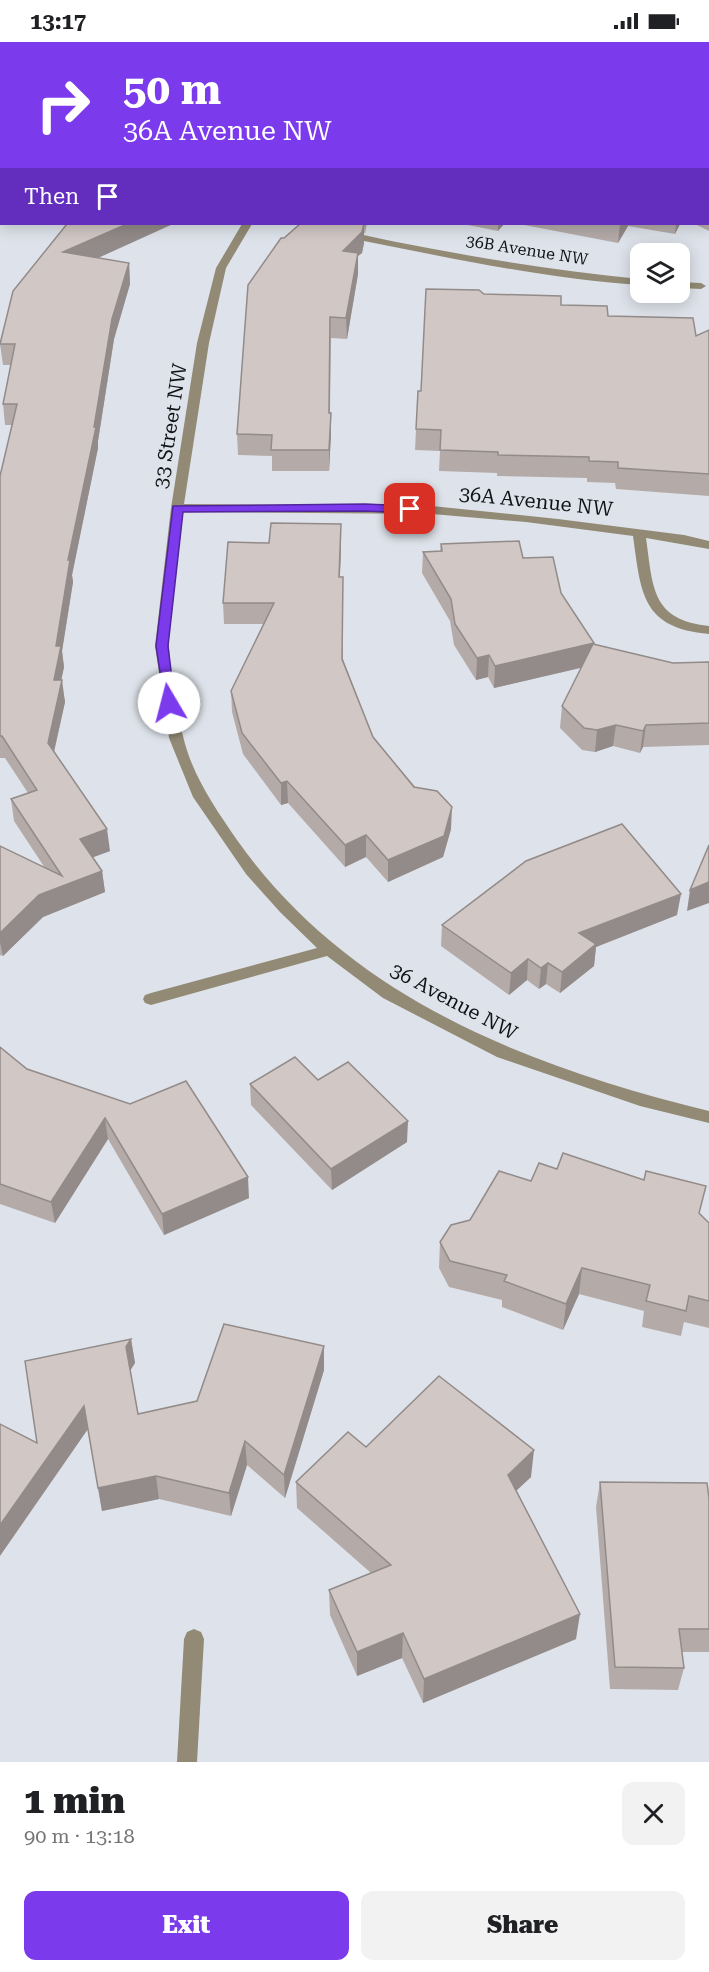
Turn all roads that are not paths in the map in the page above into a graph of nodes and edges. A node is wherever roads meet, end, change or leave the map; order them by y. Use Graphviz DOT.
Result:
graph roads {
  1 [pos="247,225"];
  2 [pos="307,225"];
  3 [pos="630,281"];
  4 [pos="690,285"];
  5 [pos="701,286"];
  6 [pos="177,508"];
  7 [pos="639,533"];
  8 [pos="709,544"];
  9 [pos="709,630"];
  10 [pos="329,950"];
  11 [pos="151,999"];
  12 [pos="709,1116"];
  13 [pos="194,1639"];
  14 [pos="187,1762"];
  1 -- 6 [label="street, 33 Street NW"];
  2 -- 3 [label="street, 36B Avenue NW"];
  4 -- 5 [label="street"];
  6 -- 7 [label="street, 36A Avenue NW"];
  6 -- 10 [label="street, 33 Street NW"];
  7 -- 8 [label="street, 36A Avenue NW"];
  7 -- 9 [label="street"];
  10 -- 11 [label="street"];
  10 -- 12 [label="street, 36 Avenue NW"];
  13 -- 14 [label="street"];
}
